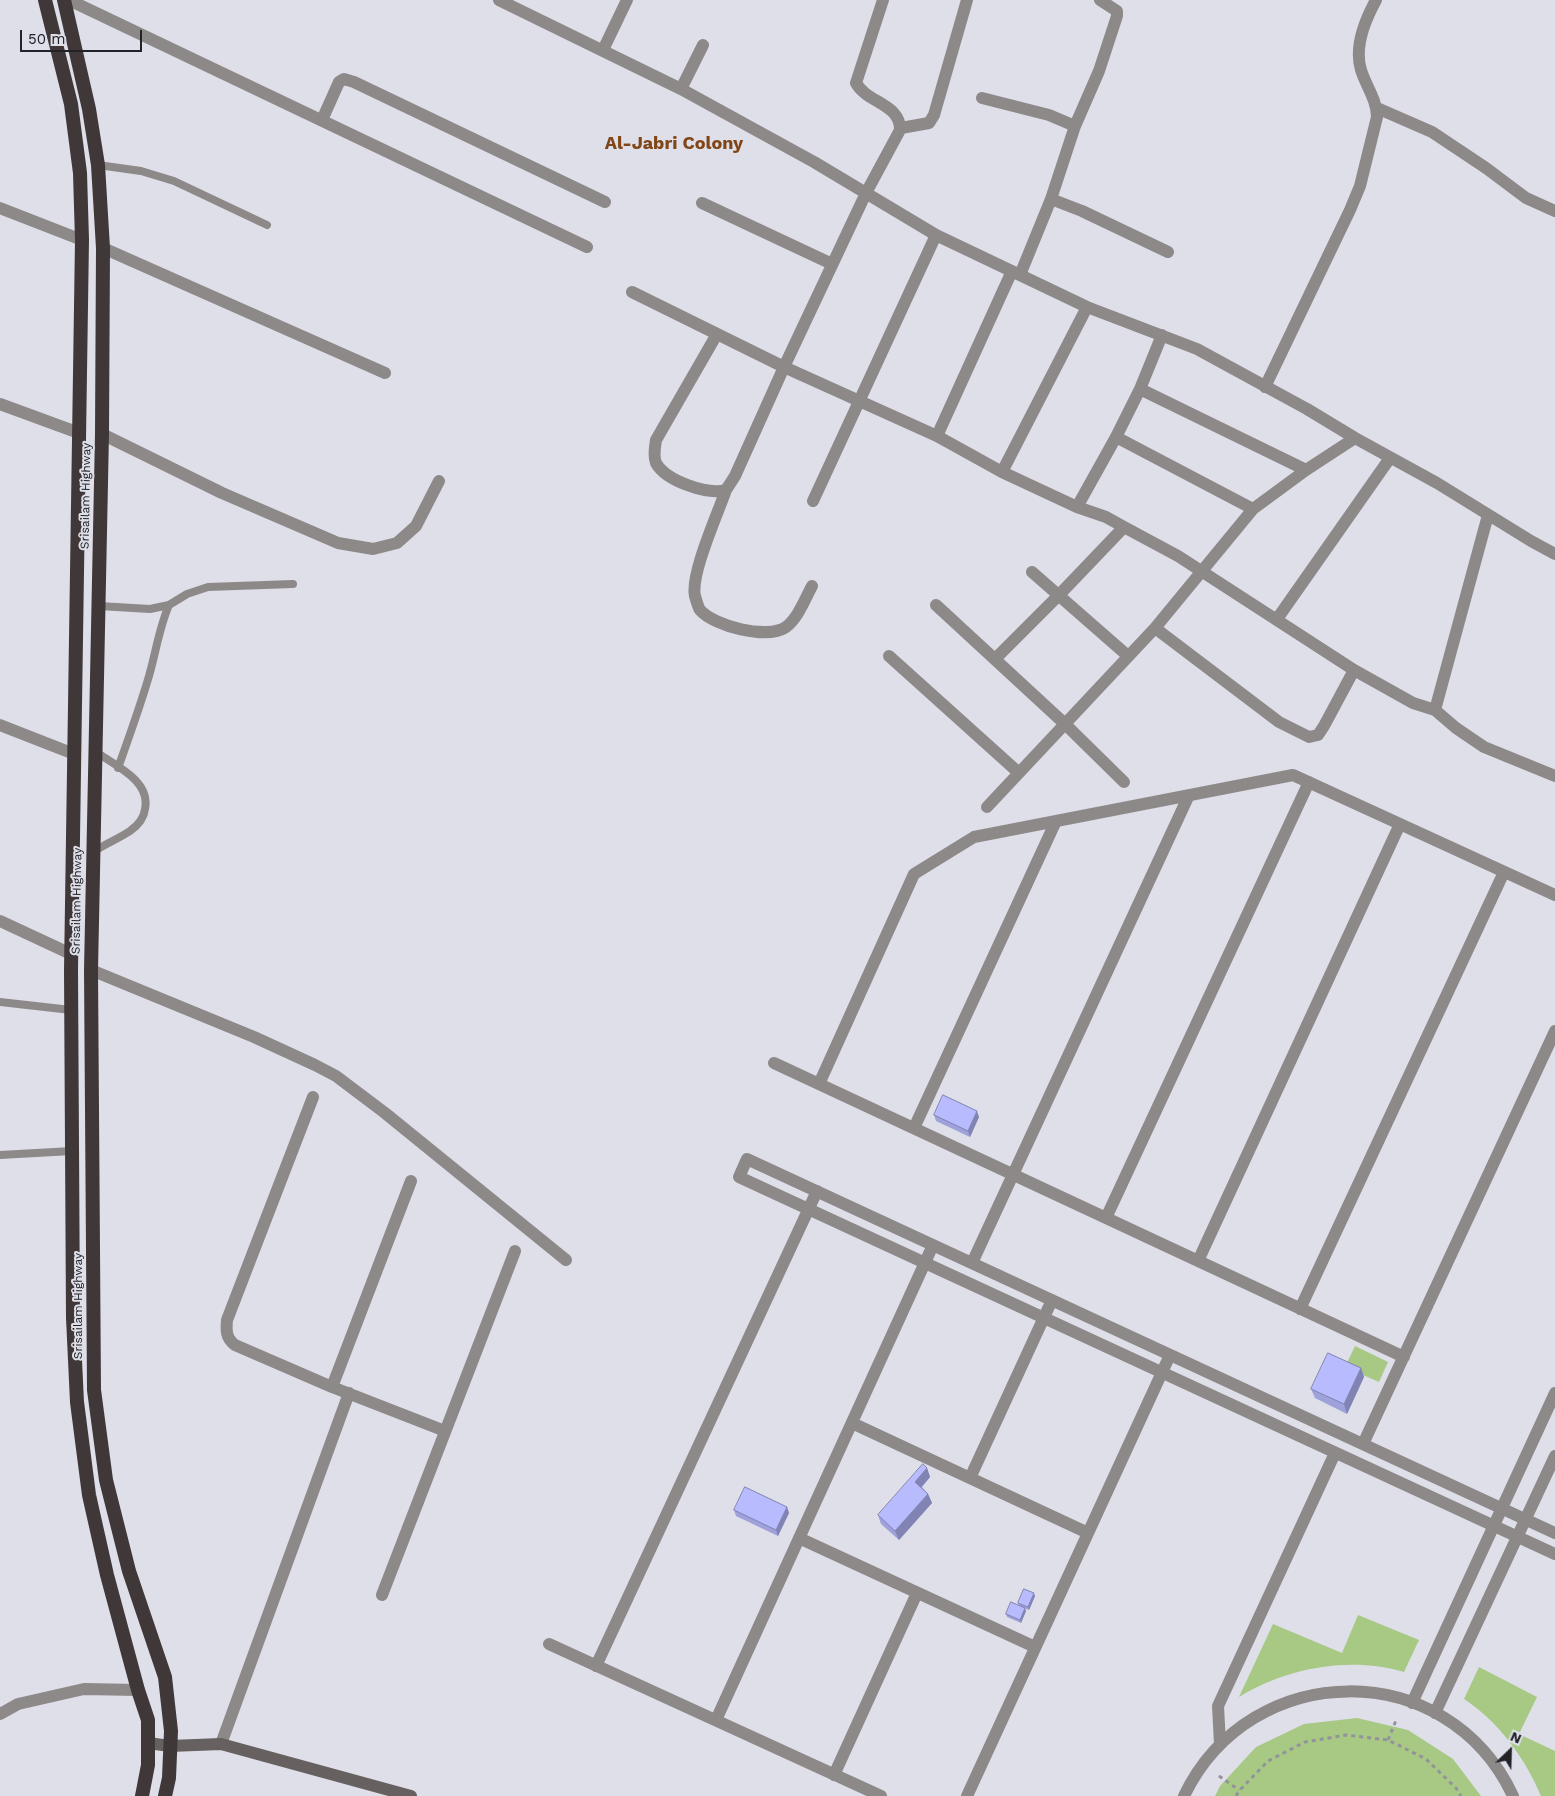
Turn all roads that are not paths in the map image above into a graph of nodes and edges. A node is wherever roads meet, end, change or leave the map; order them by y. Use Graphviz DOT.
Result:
graph roads {
  1 [pos="45,0"];
  2 [pos="64,0"];
  3 [pos="69,0"];
  4 [pos="499,0"];
  5 [pos="627,0"];
  6 [pos="883,0"];
  7 [pos="967,0"];
  8 [pos="1100,0"];
  9 [pos="1376,0"];
  10 [pos="703,45"];
  11 [pos="603,50"];
  12 [pos="681,89"];
  13 [pos="982,98"];
  14 [pos="1377,108"];
  15 [pos="322,120"];
  16 [pos="1074,126"];
  17 [pos="900,128"];
  18 [pos="98,165"];
  19 [pos="866,193"];
  20 [pos="1051,198"];
  21 [pos="605,202"];
  22 [pos="702,203"];
  23 [pos="0,208"];
  24 [pos="1555,211"];
  25 [pos="267,225"];
  26 [pos="936,235"];
  27 [pos="82,240"];
  28 [pos="587,247"];
  29 [pos="103,248"];
  30 [pos="1168,252"];
  31 [pos="832,264"];
  32 [pos="1016,273"];
  33 [pos="632,292"];
  34 [pos="1087,307"];
  35 [pos="717,334"];
  36 [pos="1162,335"];
  37 [pos="784,367"];
  38 [pos="385,373"];
  39 [pos="1265,387"];
  40 [pos="1140,389"];
  41 [pos="860,401"];
  42 [pos="0,404"];
  43 [pos="79,433"];
  44 [pos="102,434"];
  45 [pos="937,436"];
  46 [pos="1116,437"];
  47 [pos="1355,438"];
  48 [pos="1390,458"];
  49 [pos="1306,470"];
  50 [pos="1002,472"];
  51 [pos="439,481"];
  52 [pos="726,490"];
  53 [pos="813,501"];
  54 [pos="1077,507"];
  55 [pos="1253,509"];
  56 [pos="1488,515"];
  57 [pos="1124,527"];
  58 [pos="1555,554"];
  59 [pos="1032,572"];
  60 [pos="1202,572"];
  61 [pos="293,584"];
  62 [pos="812,586"];
  63 [pos="1059,596"];
  64 [pos="169,605"];
  65 [pos="936,605"];
  66 [pos="99,606"];
  67 [pos="1277,618"];
  68 [pos="1155,628"];
  69 [pos="889,656"];
  70 [pos="1128,656"];
  71 [pos="995,659"];
  72 [pos="1354,670"];
  73 [pos="1435,710"];
  74 [pos="1065,724"];
  75 [pos="0,725"];
  76 [pos="96,752"];
  77 [pos="74,754"];
  78 [pos="118,768"];
  79 [pos="1019,773"];
  80 [pos="1554,774"];
  81 [pos="1124,782"];
  82 [pos="1309,782"];
  83 [pos="1189,795"];
  84 [pos="987,807"];
  85 [pos="1056,821"];
  86 [pos="1400,824"];
  87 [pos="93,852"];
  88 [pos="1504,872"];
  89 [pos="1555,895"];
  90 [pos="0,921"];
  91 [pos="71,954"];
  92 [pos="91,970"];
  93 [pos="0,1002"];
  94 [pos="71,1010"];
  95 [pos="1555,1031"];
  96 [pos="774,1063"];
  97 [pos="819,1084"];
  98 [pos="313,1097"];
  99 [pos="914,1128"];
  100 [pos="72,1151"];
  101 [pos="0,1154"];
  102 [pos="1013,1174"];
  103 [pos="411,1181"];
  104 [pos="816,1191"];
  105 [pos="808,1210"];
  106 [pos="1106,1218"];
  107 [pos="933,1245"];
  108 [pos="515,1251"];
  109 [pos="566,1260"];
  110 [pos="1198,1261"];
  111 [pos="972,1263"];
  112 [pos="925,1264"];
  113 [pos="1052,1300"];
  114 [pos="1300,1309"];
  115 [pos="1044,1318"];
  116 [pos="1170,1355"];
  117 [pos="1404,1357"];
  118 [pos="1162,1373"];
  119 [pos="332,1386"];
  120 [pos="349,1393"];
  121 [pos="1555,1393"];
  122 [pos="852,1423"];
  123 [pos="445,1431"];
  124 [pos="1363,1444"];
  125 [pos="1335,1453"];
  126 [pos="1555,1456"];
  127 [pos="970,1478"];
  128 [pos="1502,1509"];
  129 [pos="1526,1520"];
  130 [pos="1494,1526"];
  131 [pos="1088,1533"];
  132 [pos="1555,1533"];
  133 [pos="1517,1537"];
  134 [pos="799,1538"];
  135 [pos="1555,1554"];
  136 [pos="918,1593"];
  137 [pos="382,1595"];
  138 [pos="548,1644"];
  139 [pos="1036,1647"];
  140 [pos="596,1666"];
  141 [pos="138,1690"];
  142 [pos="1412,1703"];
  143 [pos="1435,1713"];
  144 [pos="0,1714"];
  145 [pos="716,1720"];
  146 [pos="148,1744"];
  147 [pos="221,1744"];
  148 [pos="1220,1744"];
  149 [pos="170,1746"];
  150 [pos="834,1774"];
  151 [pos="142,1796"];
  152 [pos="165,1796"];
  153 [pos="411,1796"];
  154 [pos="881,1796"];
  155 [pos="967,1796"];
  156 [pos="1184,1796"];
  157 [pos="1513,1796"];
  1 -- 27 [label="highway, Srisailam Highway"];
  2 -- 18 [label="highway, Srisailam Highway"];
  3 -- 15 [label="street"];
  4 -- 11 [label="street"];
  5 -- 11 [label="street"];
  6 -- 17 [label="street"];
  7 -- 17 [label="street"];
  8 -- 16 [label="street"];
  9 -- 14 [label="street"];
  10 -- 12 [label="street"];
  11 -- 12 [label="street"];
  12 -- 19 [label="street"];
  13 -- 16 [label="street"];
  14 -- 24 [label="street"];
  14 -- 39 [label="street"];
  15 -- 21 [label="street"];
  15 -- 28 [label="street"];
  16 -- 20 [label="street"];
  17 -- 19 [label="street"];
  18 -- 25 [label="lane"];
  18 -- 29 [label="highway, Srisailam Highway"];
  19 -- 26 [label="street"];
  19 -- 31 [label="street"];
  20 -- 30 [label="street"];
  20 -- 32 [label="street"];
  22 -- 31 [label="street"];
  23 -- 27 [label="street"];
  26 -- 32 [label="street"];
  26 -- 41 [label="street"];
  27 -- 43 [label="highway, Srisailam Highway"];
  29 -- 38 [label="street"];
  29 -- 44 [label="highway, Srisailam Highway"];
  31 -- 37 [label="street"];
  32 -- 34 [label="street"];
  32 -- 45 [label="street"];
  33 -- 35 [label="street"];
  34 -- 36 [label="street"];
  34 -- 50 [label="street"];
  35 -- 37 [label="street"];
  35 -- 52 [label="street"];
  36 -- 39 [label="street"];
  36 -- 40 [label="street"];
  37 -- 41 [label="street"];
  37 -- 52 [label="street"];
  39 -- 47 [label="street"];
  40 -- 46 [label="street"];
  40 -- 49 [label="street"];
  41 -- 45 [label="street"];
  41 -- 53 [label="street"];
  42 -- 43 [label="street"];
  43 -- 77 [label="highway, Srisailam Highway"];
  44 -- 51 [label="street"];
  44 -- 66 [label="highway, Srisailam Highway"];
  45 -- 50 [label="street"];
  46 -- 54 [label="street"];
  46 -- 55 [label="street"];
  47 -- 48 [label="street"];
  47 -- 49 [label="street"];
  48 -- 56 [label="street"];
  48 -- 67 [label="street"];
  49 -- 55 [label="street"];
  50 -- 54 [label="street"];
  52 -- 62 [label="street"];
  54 -- 57 [label="street"];
  55 -- 60 [label="street"];
  56 -- 58 [label="street"];
  56 -- 73 [label="street"];
  57 -- 60 [label="street"];
  57 -- 63 [label="street"];
  59 -- 63 [label="street"];
  60 -- 67 [label="street"];
  60 -- 68 [label="street"];
  61 -- 64 [label="lane"];
  63 -- 70 [label="street"];
  63 -- 71 [label="street"];
  64 -- 66 [label="lane"];
  64 -- 78 [label="lane"];
  65 -- 71 [label="street"];
  66 -- 76 [label="highway, Srisailam Highway"];
  67 -- 72 [label="street"];
  68 -- 70 [label="street"];
  68 -- 72 [label="street"];
  69 -- 79 [label="street"];
  70 -- 74 [label="street"];
  71 -- 74 [label="street"];
  72 -- 73 [label="street"];
  73 -- 80 [label="street"];
  74 -- 79 [label="street"];
  74 -- 81 [label="street"];
  75 -- 77 [label="street"];
  76 -- 78 [label="lane"];
  76 -- 87 [label="highway, Srisailam Highway"];
  77 -- 91 [label="highway, Srisailam Highway"];
  78 -- 87 [label="lane"];
  79 -- 84 [label="street"];
  82 -- 83 [label="street"];
  82 -- 86 [label="street"];
  82 -- 106 [label="street"];
  83 -- 85 [label="street"];
  83 -- 102 [label="street"];
  85 -- 97 [label="street"];
  85 -- 99 [label="street"];
  86 -- 88 [label="street"];
  86 -- 110 [label="street"];
  87 -- 92 [label="highway, Srisailam Highway"];
  88 -- 89 [label="street"];
  88 -- 114 [label="street"];
  90 -- 91 [label="street"];
  91 -- 94 [label="highway, Srisailam Highway"];
  92 -- 109 [label="street"];
  92 -- 149 [label="highway, Srisailam Highway"];
  93 -- 94 [label="lane"];
  94 -- 100 [label="highway, Srisailam Highway"];
  95 -- 117 [label="street"];
  96 -- 97 [label="street"];
  97 -- 99 [label="street"];
  98 -- 119 [label="street"];
  99 -- 102 [label="street"];
  100 -- 101 [label="lane"];
  100 -- 141 [label="highway, Srisailam Highway"];
  102 -- 106 [label="street"];
  102 -- 111 [label="street"];
  103 -- 119 [label="street"];
  104 -- 105 [label="street"];
  104 -- 105 [label="street"];
  104 -- 107 [label="street"];
  105 -- 112 [label="street"];
  105 -- 140 [label="street"];
  106 -- 110 [label="street"];
  107 -- 111 [label="street"];
  107 -- 112 [label="street"];
  108 -- 123 [label="street"];
  110 -- 114 [label="street"];
  111 -- 113 [label="street"];
  112 -- 115 [label="street"];
  112 -- 122 [label="street"];
  113 -- 115 [label="street"];
  113 -- 116 [label="street"];
  114 -- 117 [label="street"];
  115 -- 118 [label="street"];
  115 -- 127 [label="street"];
  116 -- 118 [label="street"];
  116 -- 124 [label="street"];
  117 -- 124 [label="street"];
  118 -- 125 [label="street"];
  118 -- 131 [label="street"];
  119 -- 120 [label="street"];
  120 -- 123 [label="street"];
  120 -- 147 [label="street"];
  121 -- 128 [label="street"];
  122 -- 127 [label="street"];
  122 -- 134 [label="street"];
  123 -- 137 [label="street"];
  124 -- 128 [label="street"];
  125 -- 130 [label="street"];
  125 -- 148 [label="street"];
  126 -- 129 [label="street"];
  127 -- 131 [label="street"];
  128 -- 129 [label="street"];
  128 -- 130 [label="street"];
  129 -- 132 [label="street"];
  129 -- 133 [label="street"];
  130 -- 133 [label="street"];
  130 -- 142 [label="street"];
  131 -- 139 [label="street"];
  133 -- 135 [label="street"];
  133 -- 143 [label="street"];
  134 -- 136 [label="street"];
  134 -- 145 [label="street"];
  136 -- 139 [label="street"];
  136 -- 150 [label="street"];
  138 -- 140 [label="street"];
  139 -- 155 [label="street"];
  140 -- 145 [label="street"];
  141 -- 144 [label="street"];
  141 -- 146 [label="highway, Srisailam Highway"];
  142 -- 143 [label="street"];
  142 -- 148 [label="street"];
  143 -- 157 [label="street"];
  145 -- 150 [label="street"];
  146 -- 149 [label="main road"];
  146 -- 151 [label="highway, Srisailam Highway"];
  147 -- 149 [label="main road"];
  147 -- 153 [label="main road"];
  148 -- 156 [label="street"];
  149 -- 152 [label="highway, Srisailam Highway"];
  150 -- 154 [label="street"];
}
